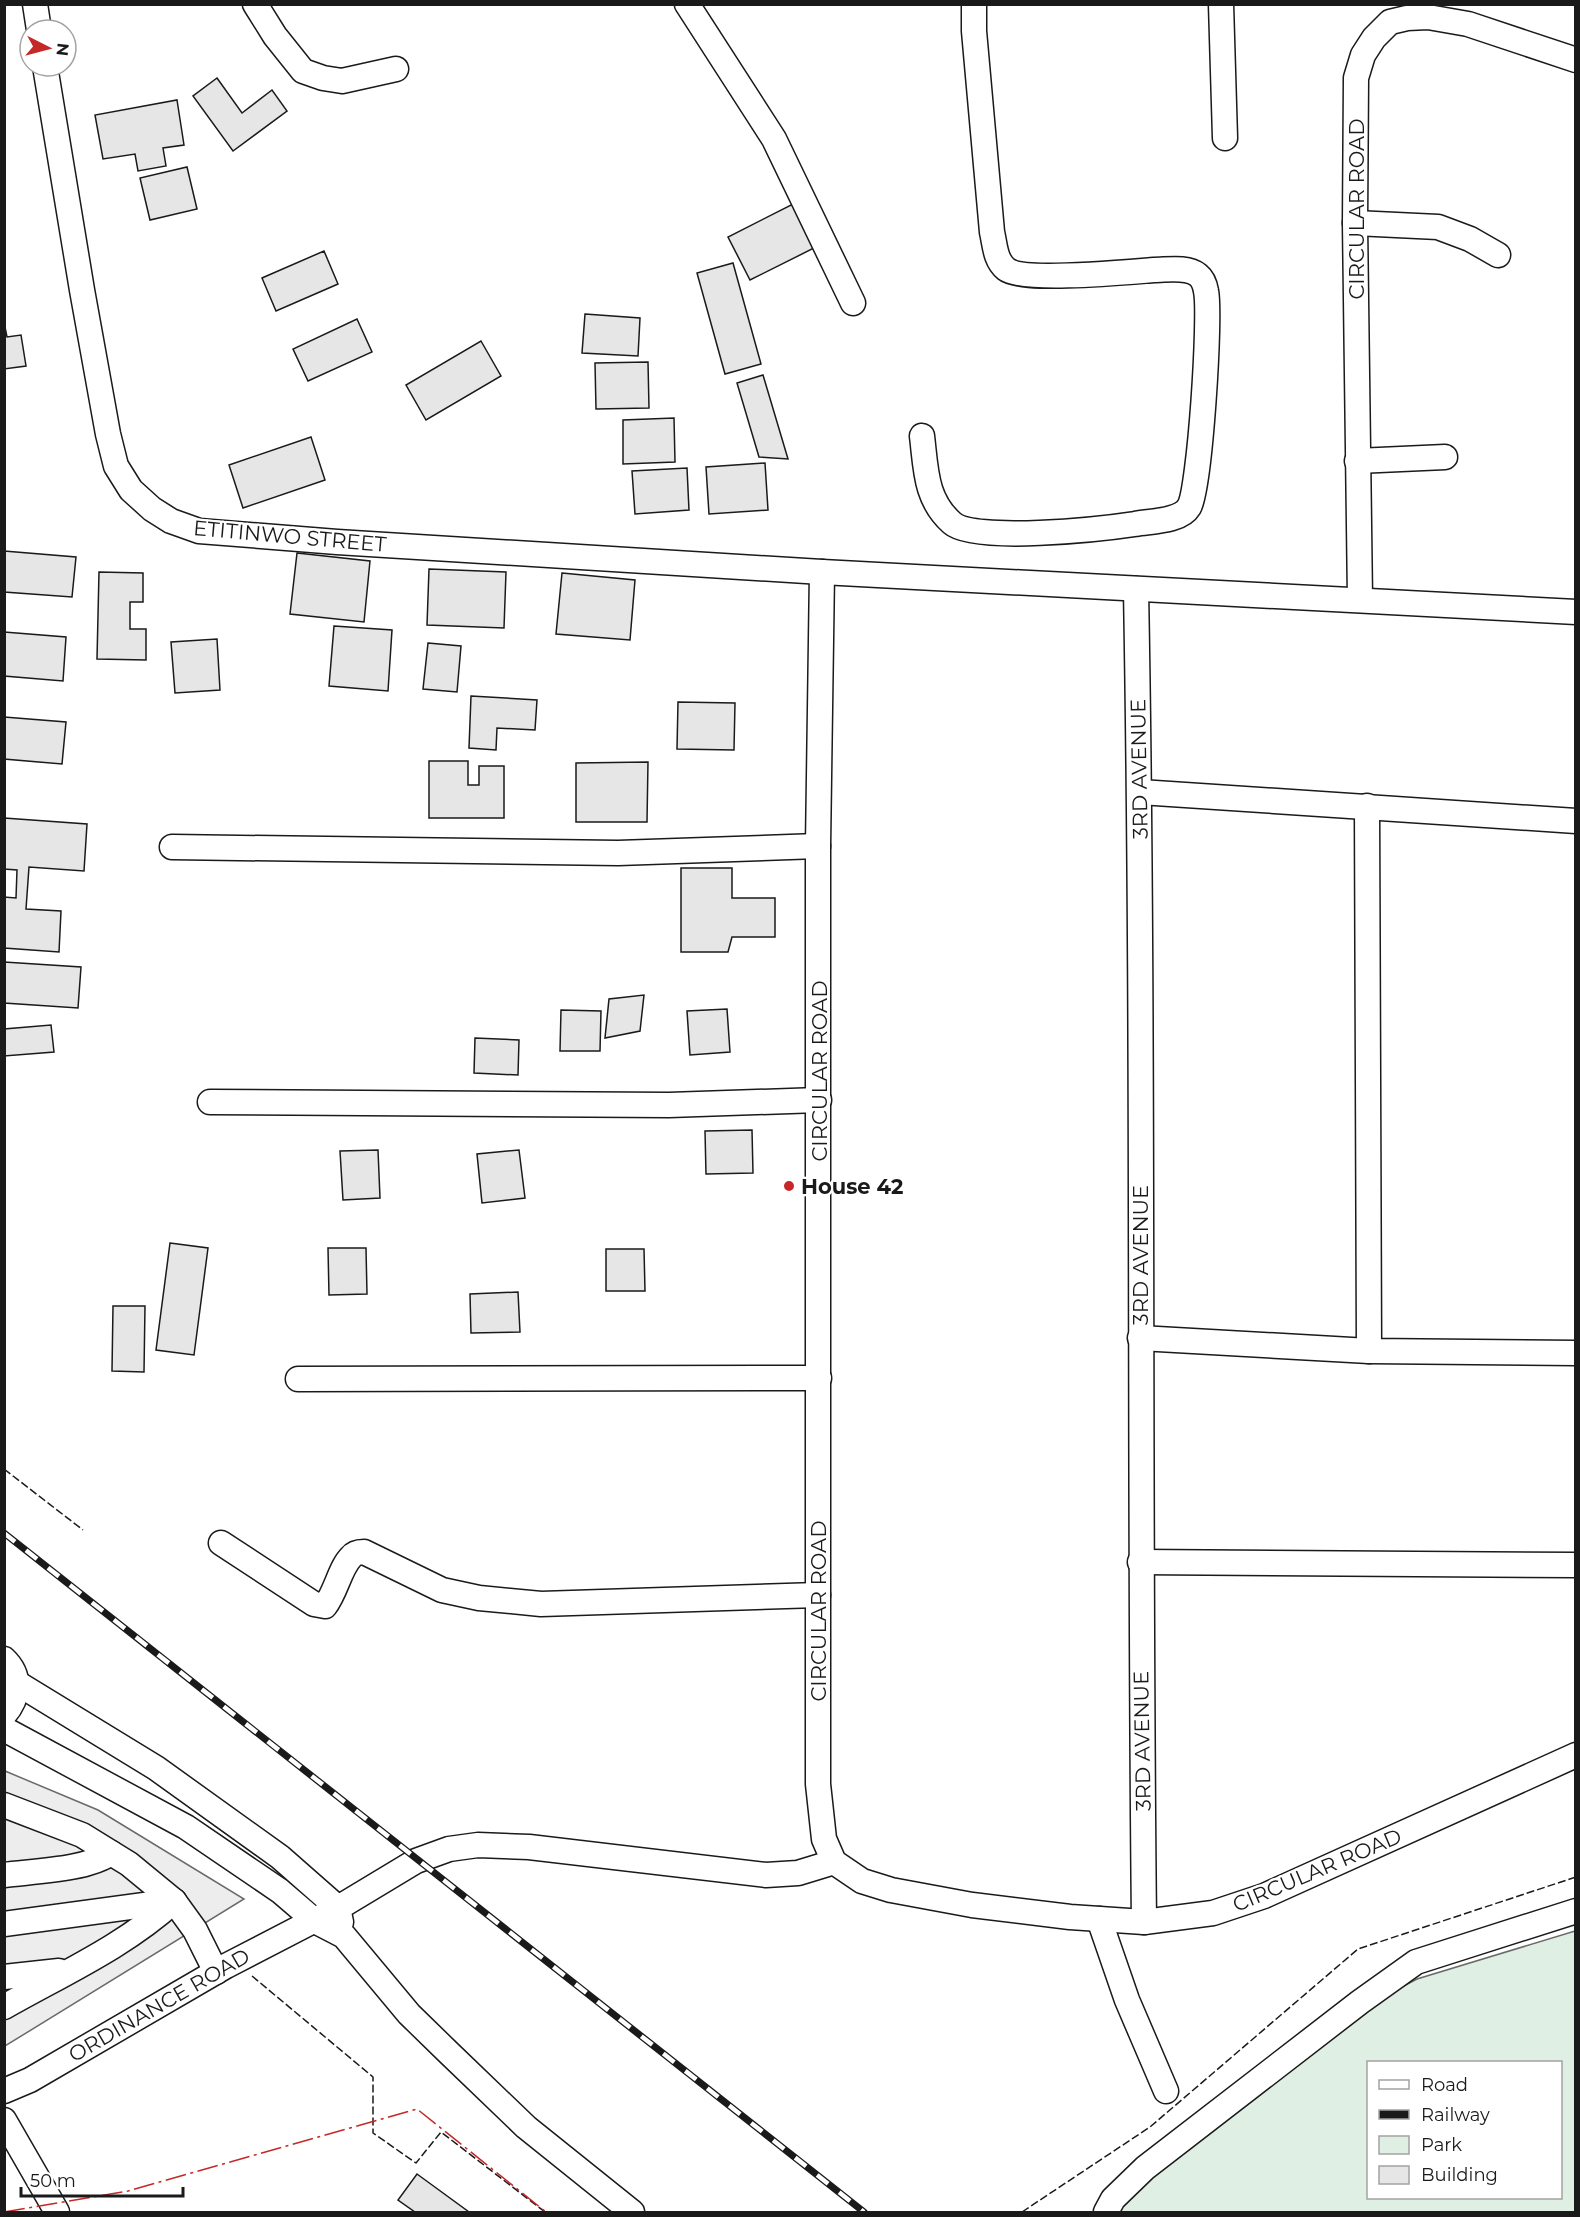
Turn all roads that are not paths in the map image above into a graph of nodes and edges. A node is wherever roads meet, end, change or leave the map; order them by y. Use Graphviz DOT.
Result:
graph roads {
  1 [pos="255,4"];
  2 [pos="687,4"];
  3 [pos="974,4"];
  4 [pos="1221,4"];
  5 [pos="1575,60"];
  6 [pos="396,69"];
  7 [pos="47,78"];
  8 [pos="1225,138"];
  9 [pos="1355,223"];
  10 [pos="1498,255"];
  11 [pos="853,303"];
  12 [pos="922,436"];
  13 [pos="1445,457"];
  14 [pos="1358,461"];
  15 [pos="822,572"];
  16 [pos="1136,589"];
  17 [pos="1360,600"];
  18 [pos="1575,612"];
  19 [pos="1140,792"];
  20 [pos="1367,806"];
  21 [pos="1575,820"];
  22 [pos="818,846"];
  23 [pos="172,847"];
  24 [pos="819,1100"];
  25 [pos="210,1101"];
  26 [pos="1140,1338"];
  27 [pos="1369,1351"];
  28 [pos="1575,1353"];
  29 [pos="819,1378"];
  30 [pos="298,1379"];
  31 [pos="221,1543"];
  32 [pos="1140,1562"];
  33 [pos="1575,1565"];
  34 [pos="818,1595"];
  35 [pos="4,1659"];
  36 [pos="17,1683"];
  37 [pos="4,1715"];
  38 [pos="4,1729"];
  39 [pos="1575,1755"];
  40 [pos="4,1805"];
  41 [pos="111,1853"];
  42 [pos="834,1862"];
  43 [pos="4,1875"];
  44 [pos="174,1902"];
  45 [pos="338,1908"];
  46 [pos="1575,1911"];
  47 [pos="1100,1919"];
  48 [pos="315,1921"];
  49 [pos="1144,1922"];
  50 [pos="4,1923"];
  51 [pos="344,1936"];
  52 [pos="70,1970"];
  53 [pos="216,1972"];
  54 [pos="4,1977"];
  55 [pos="4,2007"];
  56 [pos="4,2091"];
  57 [pos="1166,2091"];
  58 [pos="4,2120"];
  59 [pos="57,2212"];
  60 [pos="632,2212"];
  61 [pos="1106,2212"];
  1 -- 6 [label="street"];
  2 -- 11 [label="street"];
  3 -- 12 [label="street"];
  4 -- 8 [label="street"];
  5 -- 9 [label="street, CIRCULAR ROAD"];
  7 -- 15 [label="street, ETITINWO STREET"];
  9 -- 10 [label="street"];
  9 -- 14 [label="street, CIRCULAR ROAD"];
  13 -- 14 [label="street"];
  14 -- 17 [label="street, CIRCULAR ROAD"];
  15 -- 16 [label="street, ETITINWO STREET"];
  15 -- 22 [label="street, CIRCULAR ROAD"];
  16 -- 17 [label="street, ETITINWO STREET"];
  16 -- 19 [label="street, 3RD AVENUE"];
  17 -- 18 [label="street, ETITINWO STREET"];
  19 -- 20 [label="street"];
  19 -- 26 [label="street, 3RD AVENUE"];
  20 -- 21 [label="street"];
  20 -- 27 [label="street"];
  22 -- 23 [label="street"];
  22 -- 24 [label="street, CIRCULAR ROAD"];
  24 -- 25 [label="street"];
  24 -- 29 [label="street, CIRCULAR ROAD"];
  26 -- 27 [label="street"];
  26 -- 32 [label="street, 3RD AVENUE"];
  27 -- 28 [label="street"];
  29 -- 30 [label="street"];
  29 -- 34 [label="street, CIRCULAR ROAD"];
  31 -- 34 [label="street"];
  32 -- 33 [label="street"];
  32 -- 49 [label="street, 3RD AVENUE"];
  34 -- 42 [label="street, CIRCULAR ROAD"];
  35 -- 36 [label="street"];
  36 -- 37 [label="street"];
  36 -- 45 [label="street"];
  38 -- 48 [label="street"];
  39 -- 49 [label="street, CIRCULAR ROAD"];
  40 -- 41 [label="street"];
  41 -- 43 [label="street"];
  41 -- 44 [label="street"];
  42 -- 45 [label="street, ORDINANCE ROAD"];
  42 -- 47 [label="street, CIRCULAR ROAD"];
  44 -- 50 [label="street"];
  44 -- 52 [label="street"];
  44 -- 53 [label="street"];
  45 -- 48 [label="street, ORDINANCE ROAD"];
  45 -- 51 [label="street"];
  46 -- 61 [label="street"];
  47 -- 49 [label="street, CIRCULAR ROAD"];
  47 -- 57 [label="street"];
  48 -- 51 [label="street"];
  48 -- 53 [label="street, ORDINANCE ROAD"];
  51 -- 60 [label="street"];
  52 -- 54 [label="street"];
  52 -- 55 [label="street"];
  53 -- 56 [label="street, ORDINANCE ROAD"];
  58 -- 59 [label="street"];
}
